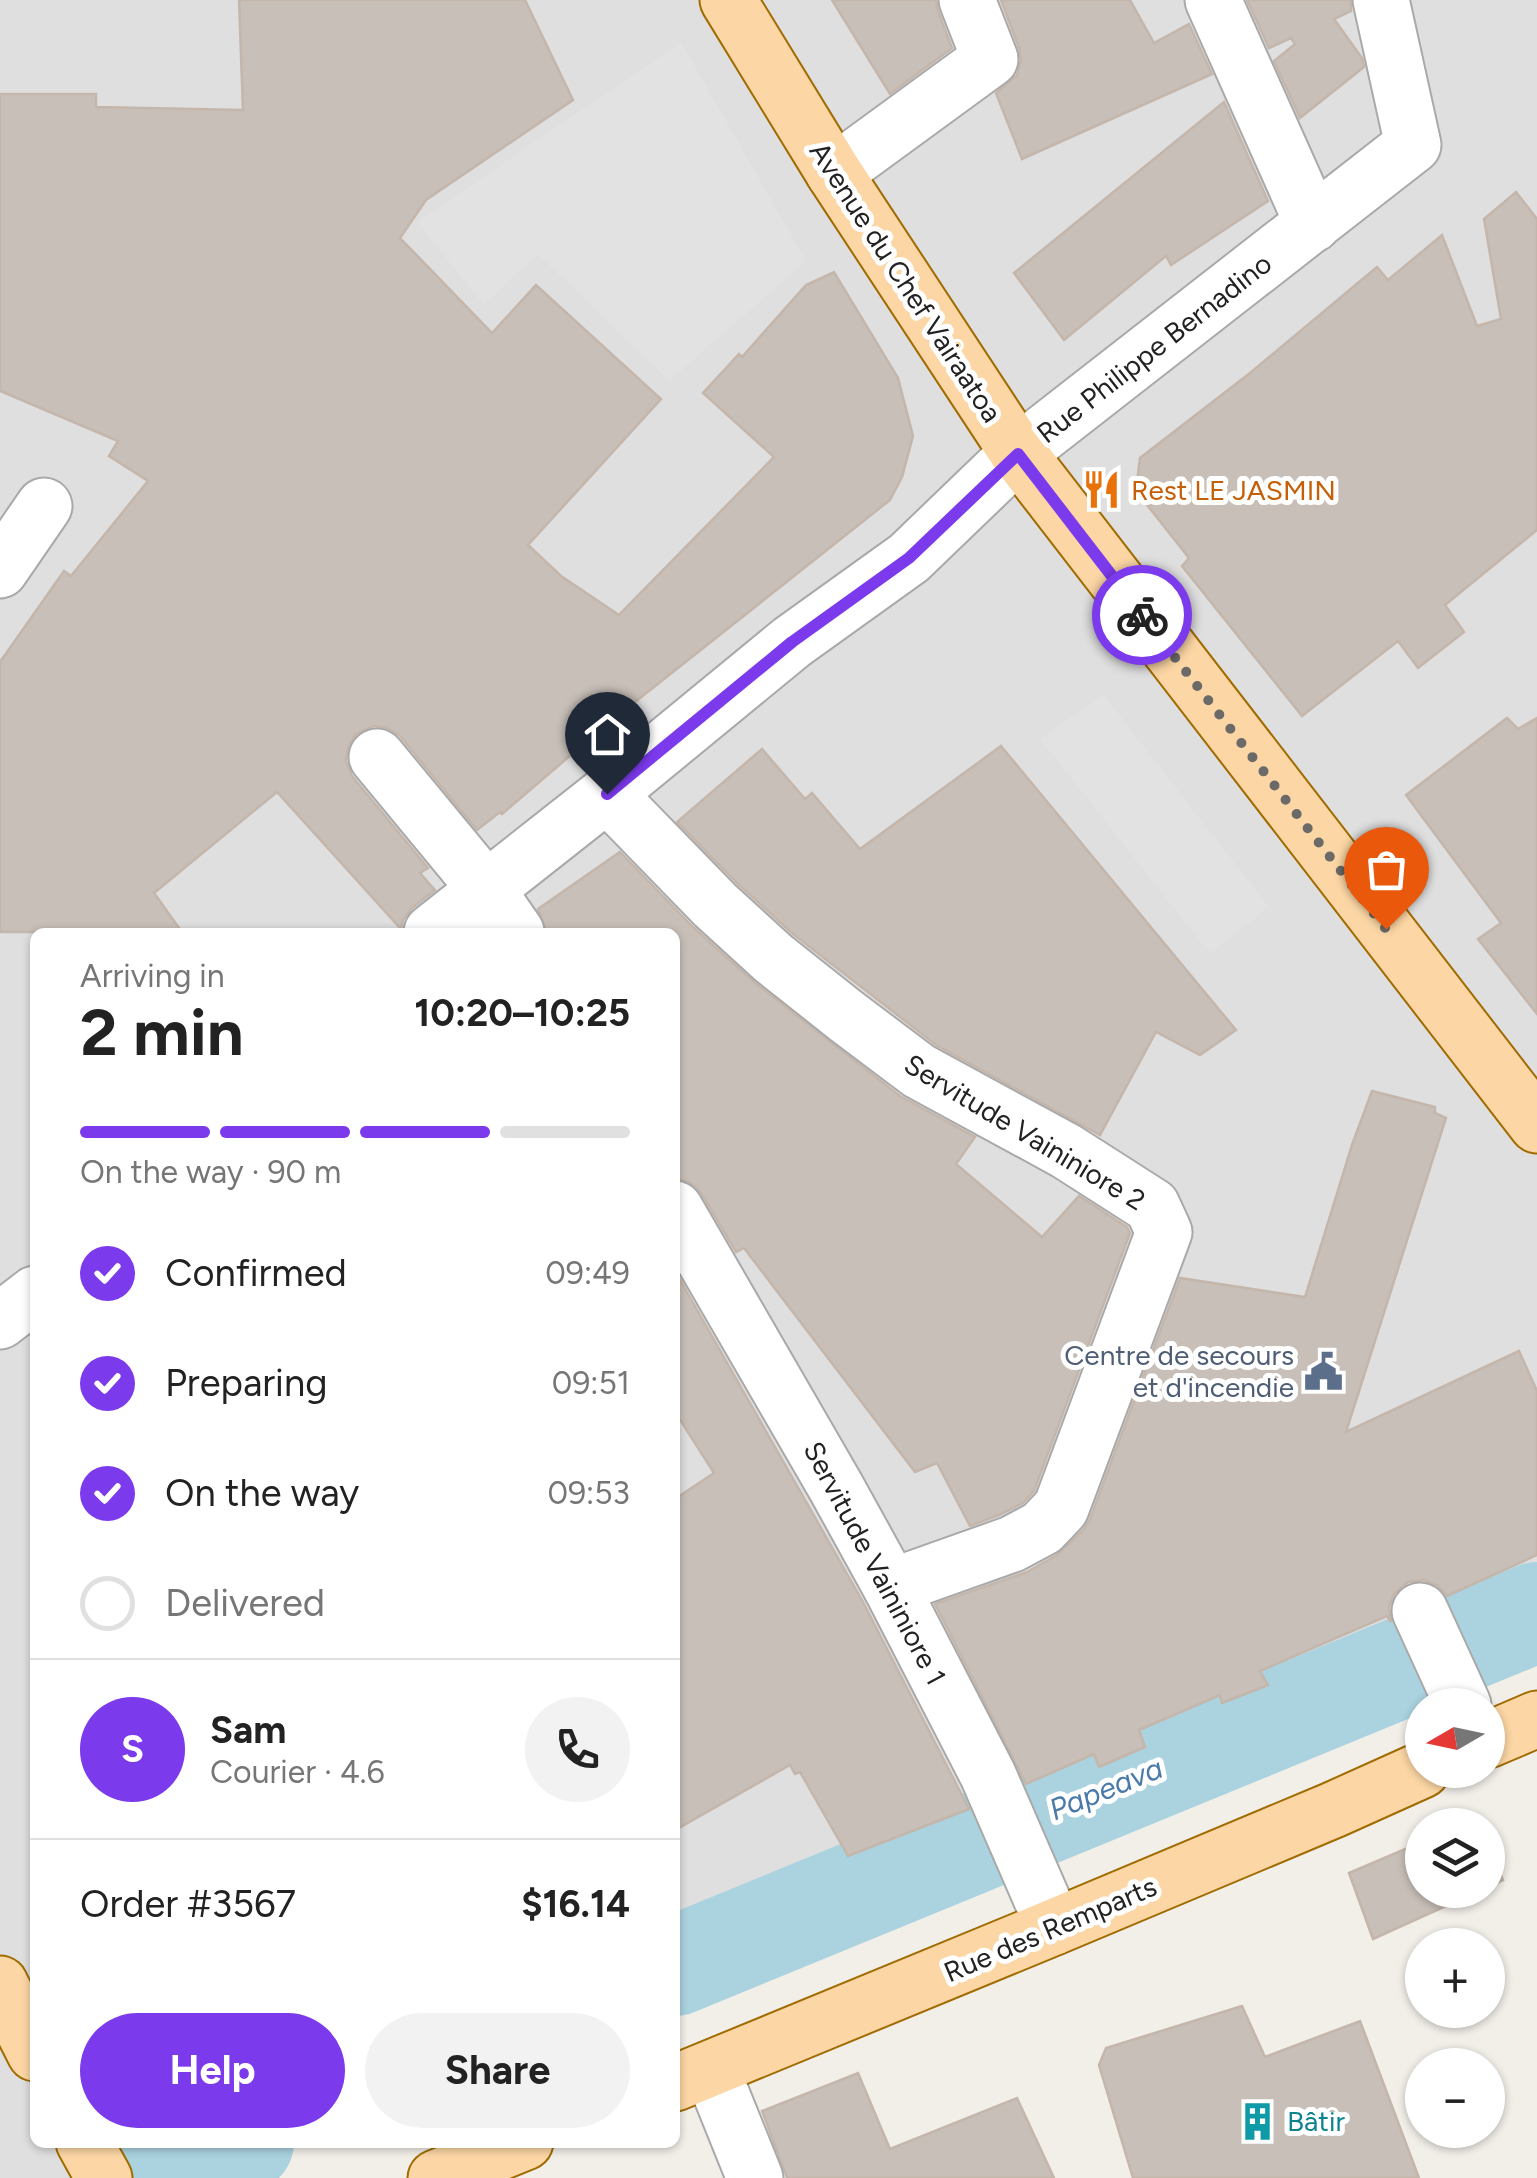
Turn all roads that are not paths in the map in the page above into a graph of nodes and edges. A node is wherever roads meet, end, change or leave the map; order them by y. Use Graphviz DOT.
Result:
graph roads {
  1 [pos="728,0"];
  2 [pos="967,0"];
  3 [pos="1214,0"];
  4 [pos="1382,0"];
  5 [pos="834,173"];
  6 [pos="1313,224"];
  7 [pos="1018,454"];
  8 [pos="44,506"];
  9 [pos="0,570"];
  10 [pos="377,757"];
  11 [pos="607,794"];
  12 [pos="501,911"];
  13 [pos="445,928"];
  14 [pos="1537,1125"];
  15 [pos="680,1218"];
  16 [pos="30,1298"];
  17 [pos="0,1321"];
  18 [pos="891,1588"];
  19 [pos="1420,1611"];
  20 [pos="1455,1688"];
  21 [pos="1537,1719"];
  22 [pos="1505,1733"];
  23 [pos="1405,1778"];
  24 [pos="1054,1928"];
  25 [pos="693,2076"];
  26 [pos="87,2148"];
  27 [pos="510,2148"];
  28 [pos="104,2178"];
  29 [pos="436,2178"];
  30 [pos="755,2178"];
  1 -- 5 [label="main road, Avenue du Chef Vairaatoa"];
  2 -- 5 [label="street"];
  3 -- 6 [label="street"];
  4 -- 6 [label="street, Rue Philippe Bernadino"];
  5 -- 7 [label="main road, Avenue du Chef Vairaatoa"];
  6 -- 7 [label="street, Rue Philippe Bernadino"];
  7 -- 11 [label="street, Rue Philippe Bernadino"];
  7 -- 14 [label="main road, Avenue du Chef Vairaatoa"];
  8 -- 9 [label="street"];
  10 -- 12 [label="street"];
  11 -- 12 [label="street, Rue Philippe Bernadino"];
  11 -- 18 [label="street, Servitude Vaininiore 2"];
  12 -- 13 [label="street, Rue Philippe Bernadino"];
  15 -- 18 [label="street, Servitude Vaininiore 1"];
  16 -- 17 [label="street"];
  18 -- 24 [label="street, Servitude Vaininiore 1"];
  19 -- 20 [label="street"];
  21 -- 22 [label="main road"];
  23 -- 24 [label="main road, Rue des Remparts"];
  24 -- 25 [label="main road, Rue des Remparts"];
  25 -- 30 [label="street"];
  26 -- 28 [label="main road"];
  27 -- 29 [label="main road"];
}
